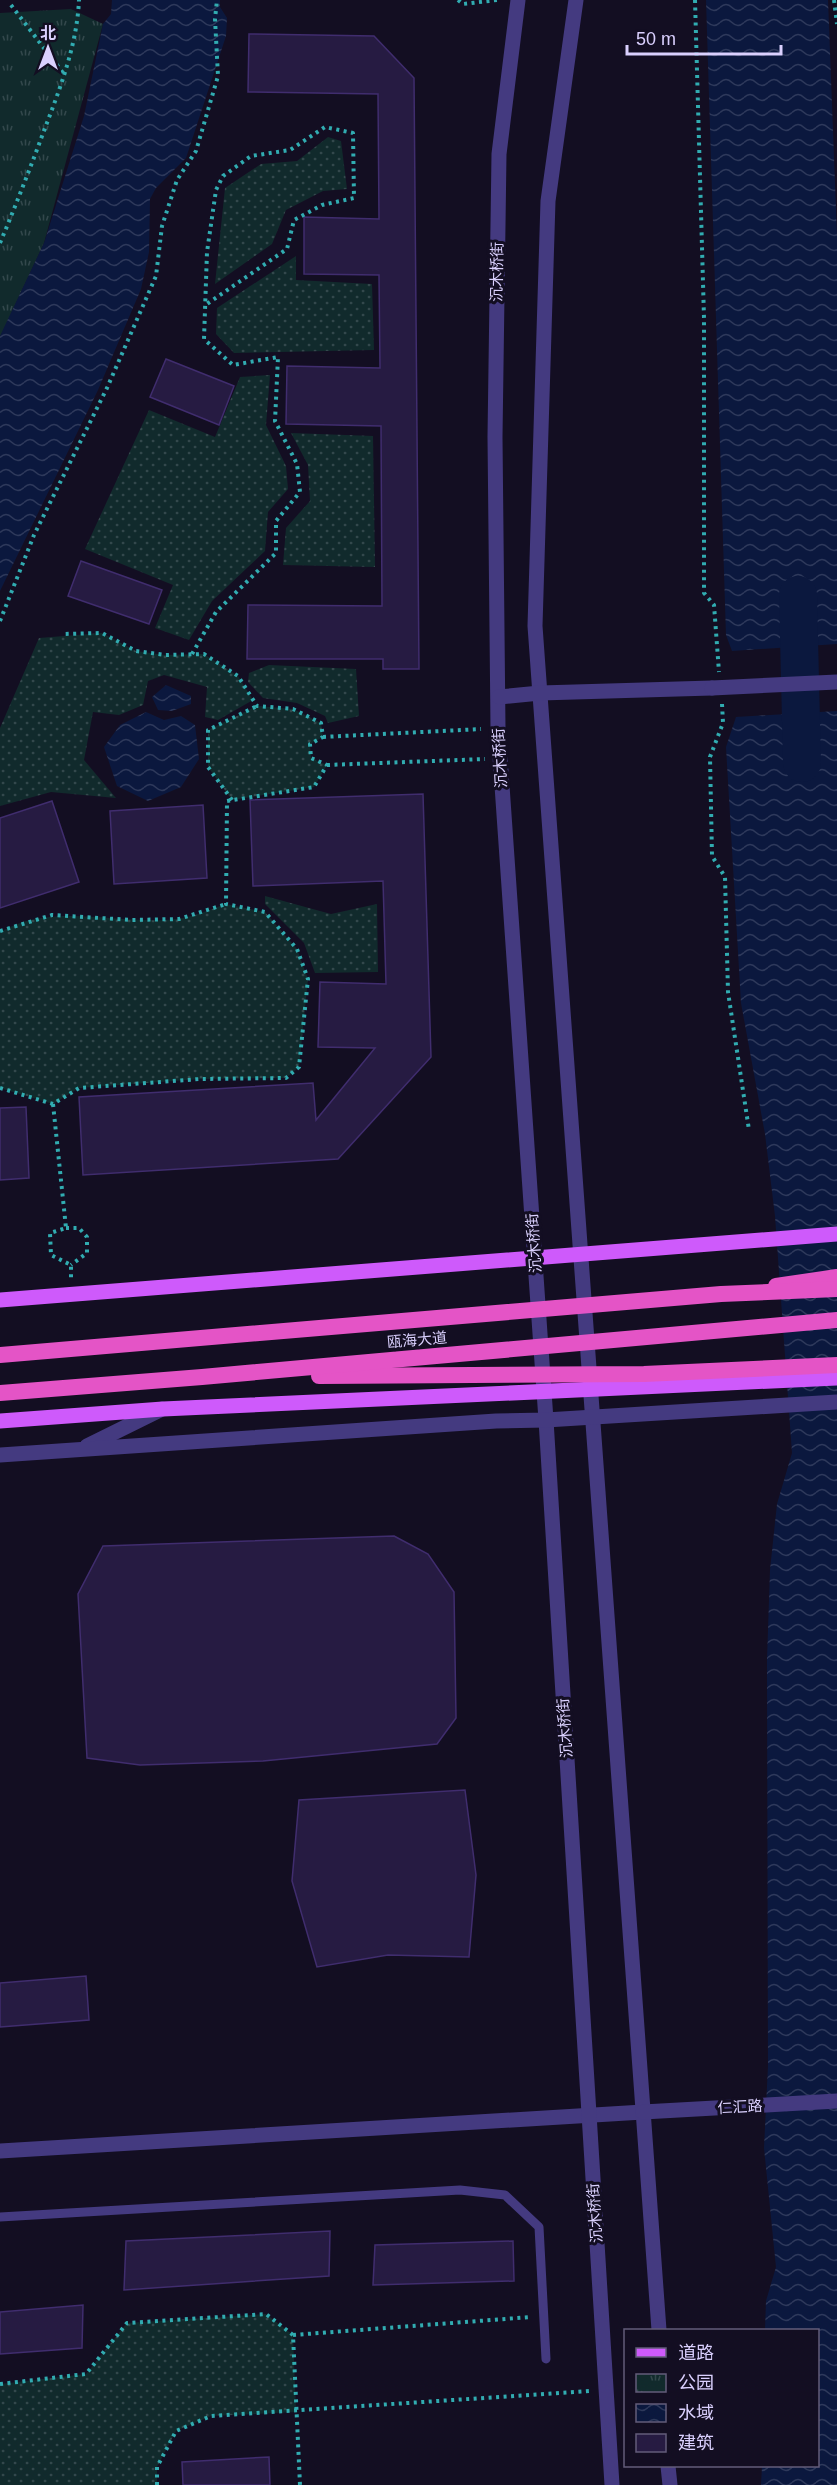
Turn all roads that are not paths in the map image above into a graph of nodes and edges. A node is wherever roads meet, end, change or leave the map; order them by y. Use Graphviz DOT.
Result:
graph roads {
  1 [pos="518,0"];
  2 [pos="576,0"];
  3 [pos="837,682"];
  4 [pos="540,693"];
  5 [pos="499,697"];
  6 [pos="837,1234"];
  7 [pos="581,1252"];
  8 [pos="535,1257"];
  9 [pos="837,1277"];
  10 [pos="837,1289"];
  11 [pos="720,1294"];
  12 [pos="0,1300"];
  13 [pos="837,1320"];
  14 [pos="0,1355"];
  15 [pos="837,1365"];
  16 [pos="202,1377"];
  17 [pos="837,1378"];
  18 [pos="591,1390"];
  19 [pos="544,1392"];
  20 [pos="0,1393"];
  21 [pos="837,1402"];
  22 [pos="163,1409"];
  23 [pos="593,1417"];
  24 [pos="546,1420"];
  25 [pos="0,1421"];
  26 [pos="79,1450"];
  27 [pos="0,1455"];
  28 [pos="837,2101"];
  29 [pos="643,2112"];
  30 [pos="589,2115"];
  31 [pos="0,2151"];
  32 [pos="0,2217"];
  33 [pos="659,2329"];
  34 [pos="546,2359"];
  35 [pos="668,2467"];
  36 [pos="612,2485"];
  37 [pos="670,2485"];
  1 -- 5 [label="street, 沉木桥街"];
  2 -- 4 [label="street"];
  3 -- 4 [label="street, bridge"];
  4 -- 5 [label="street"];
  4 -- 7 [label="street"];
  5 -- 8 [label="street, 沉木桥街"];
  6 -- 7 [label="main road"];
  7 -- 8 [label="main road"];
  7 -- 18 [label="street"];
  8 -- 12 [label="main road"];
  8 -- 19 [label="street, 沉木桥街"];
  9 -- 11 [label="highway, bridge"];
  10 -- 11 [label="highway, 瓯海大道, bridge"];
  11 -- 14 [label="highway, 瓯海大道, bridge"];
  13 -- 16 [label="highway, 瓯海大道, bridge"];
  15 -- 16 [label="highway, bridge"];
  16 -- 20 [label="highway, 瓯海大道, bridge"];
  17 -- 18 [label="main road"];
  18 -- 19 [label="main road"];
  18 -- 23 [label="street"];
  19 -- 22 [label="main road"];
  19 -- 24 [label="street, 沉木桥街"];
  21 -- 23 [label="street"];
  22 -- 25 [label="main road"];
  22 -- 26 [label="street"];
  23 -- 24 [label="street"];
  23 -- 29 [label="street"];
  24 -- 26 [label="street"];
  24 -- 30 [label="street, 沉木桥街"];
  26 -- 27 [label="street"];
  28 -- 29 [label="street, 仁汇路"];
  29 -- 30 [label="street, 仁汇路"];
  29 -- 33 [label="street"];
  30 -- 31 [label="street, 仁汇路"];
  30 -- 36 [label="street, 沉木桥街"];
  32 -- 34 [label="lane"];
  35 -- 37 [label="street"];
}
